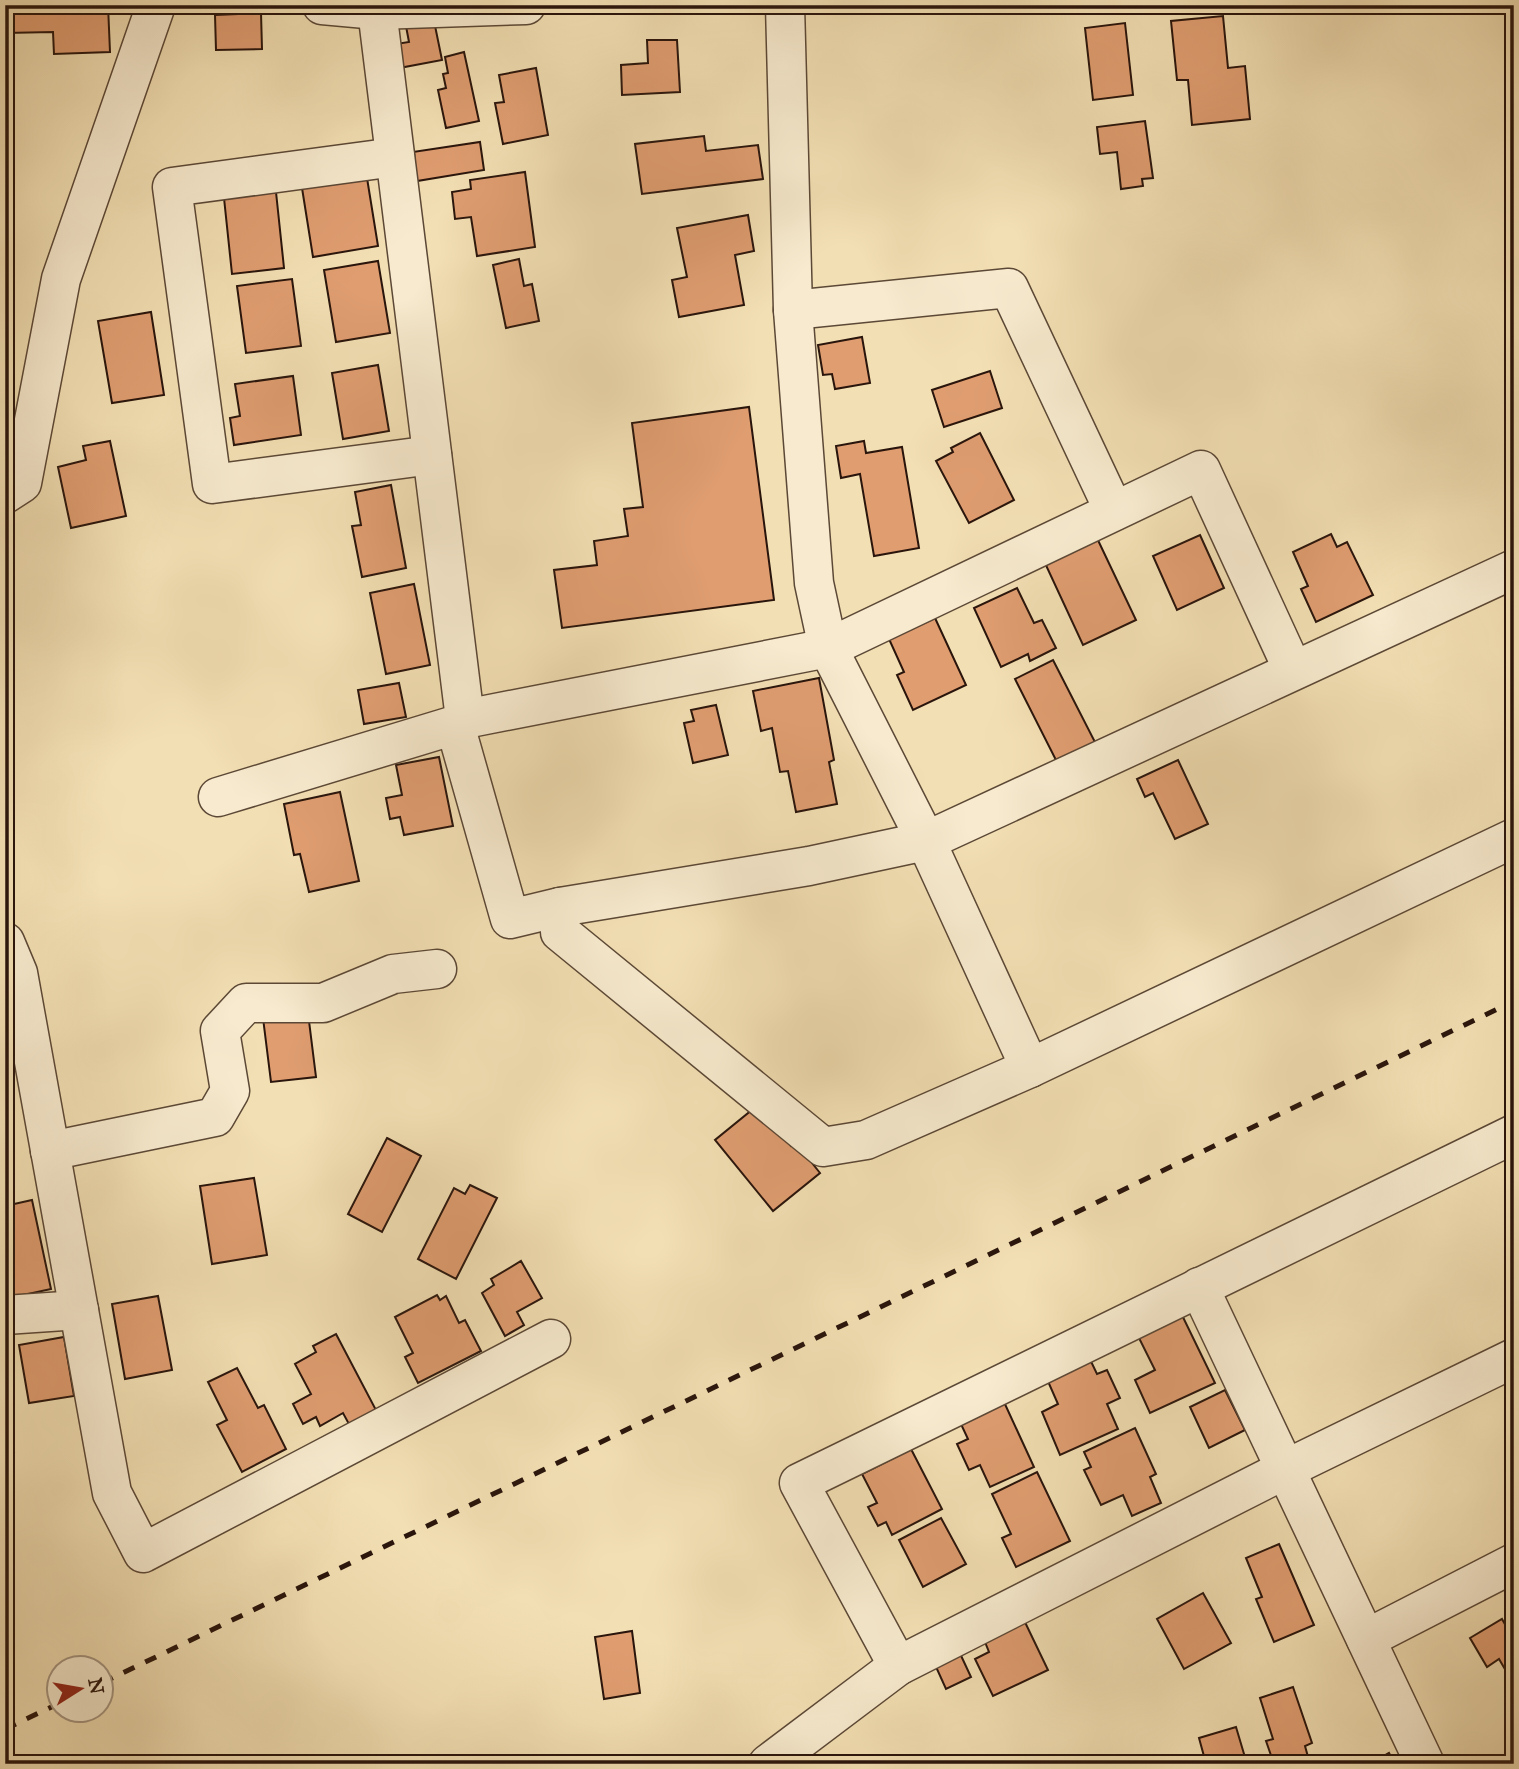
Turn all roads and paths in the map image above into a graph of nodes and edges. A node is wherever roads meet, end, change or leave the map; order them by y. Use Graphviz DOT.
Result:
graph roads {
  1 [pos="156,5"];
  2 [pos="322,5"];
  3 [pos="526,5"];
  4 [pos="785,5"];
  5 [pos="377,10"];
  6 [pos="395,157"];
  7 [pos="793,310"];
  8 [pos="432,455"];
  9 [pos="5,495"];
  10 [pos="1114,511"];
  11 [pos="1514,569"];
  12 [pos="828,649"];
  13 [pos="1293,670"];
  14 [pos="460,722"];
  15 [pos="218,797"];
  16 [pos="1514,838"];
  17 [pos="926,841"];
  18 [pos="560,907"];
  19 [pos="5,942"];
  20 [pos="437,969"];
  21 [pos="1030,1068"];
  22 [pos="1514,1134"];
  23 [pos="50,1151"];
  24 [pos="1199,1287"];
  25 [pos="79,1310"];
  26 [pos="5,1315"];
  27 [pos="551,1339"];
  28 [pos="1514,1358"];
  29 [pos="1284,1470"];
  30 [pos="1514,1563"];
  31 [pos="1366,1639"];
  32 [pos="898,1666"];
  33 [pos="768,1764"];
  34 [pos="1425,1764"];
  1 -- 9 [label="street"];
  2 -- 5 [label="street"];
  3 -- 5 [label="street"];
  4 -- 7 [label="street"];
  5 -- 6 [label="street"];
  6 -- 8 [label="street"];
  6 -- 8 [label="street"];
  7 -- 10 [label="street"];
  7 -- 12 [label="street"];
  8 -- 14 [label="street"];
  10 -- 12 [label="street"];
  10 -- 13 [label="street"];
  11 -- 13 [label="street"];
  12 -- 14 [label="street"];
  12 -- 17 [label="street"];
  13 -- 17 [label="street"];
  14 -- 15 [label="street"];
  14 -- 18 [label="street"];
  16 -- 21 [label="street"];
  17 -- 18 [label="street"];
  17 -- 21 [label="street"];
  18 -- 21 [label="street"];
  19 -- 23 [label="street"];
  20 -- 23 [label="street"];
  22 -- 24 [label="street"];
  23 -- 25 [label="street"];
  24 -- 29 [label="street"];
  24 -- 32 [label="street"];
  25 -- 26 [label="street"];
  25 -- 27 [label="street"];
  28 -- 29 [label="street"];
  29 -- 31 [label="street"];
  29 -- 32 [label="street"];
  30 -- 31 [label="street"];
  31 -- 34 [label="street"];
  32 -- 33 [label="street"];
}
